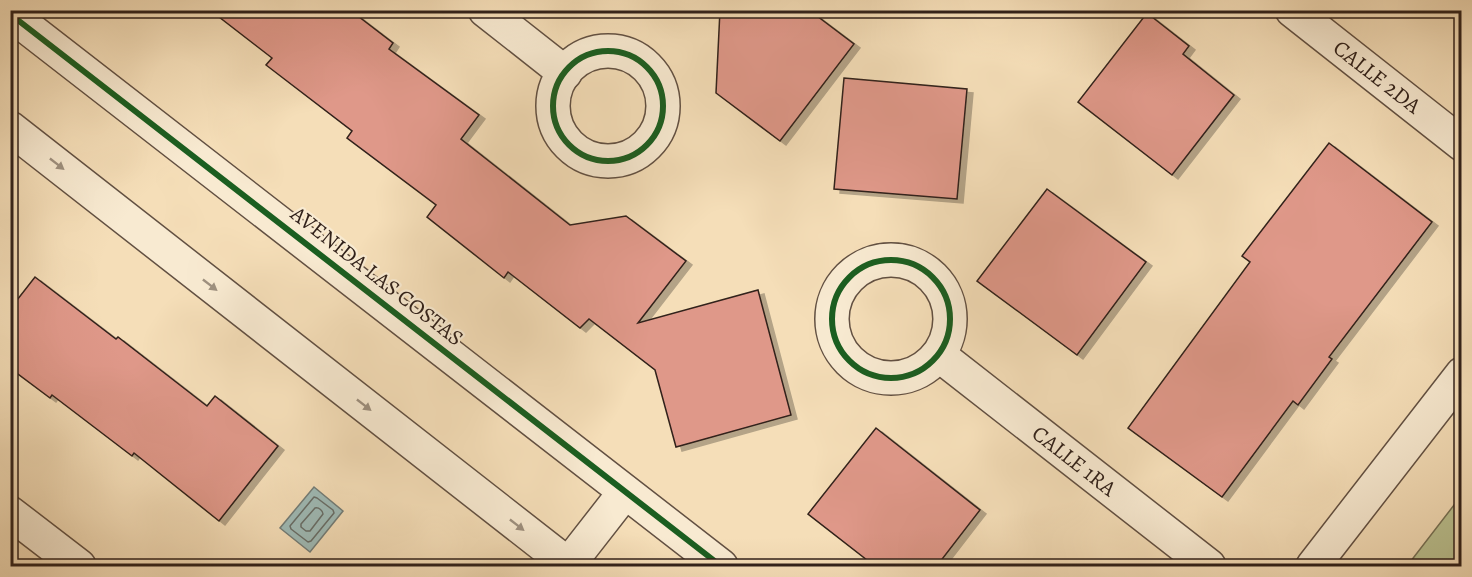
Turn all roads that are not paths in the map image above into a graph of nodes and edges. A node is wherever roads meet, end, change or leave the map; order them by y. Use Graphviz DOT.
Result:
graph roads {
  1 [pos="485,10"];
  2 [pos="1292,10"];
  3 [pos="10,14"];
  4 [pos="565,73"];
  5 [pos="10,128"];
  6 [pos="1461,144"];
  7 [pos="939,355"];
  8 [pos="1461,374"];
  9 [pos="625,492"];
  10 [pos="10,513"];
  11 [pos="569,566"];
  12 [pos="79,567"];
  13 [pos="721,567"];
  14 [pos="1209,567"];
  15 [pos="1313,567"];
  1 -- 4 [label="street"];
  2 -- 6 [label="street, CALLE 2DA"];
  3 -- 9 [label="street, AVENIDA LAS COSTAS"];
  5 -- 11 [label="street, one-way"];
  7 -- 14 [label="street, CALLE 1RA"];
  8 -- 15 [label="street"];
  9 -- 11 [label="street"];
  9 -- 13 [label="street, AVENIDA LAS COSTAS"];
  10 -- 12 [label="street"];
}
